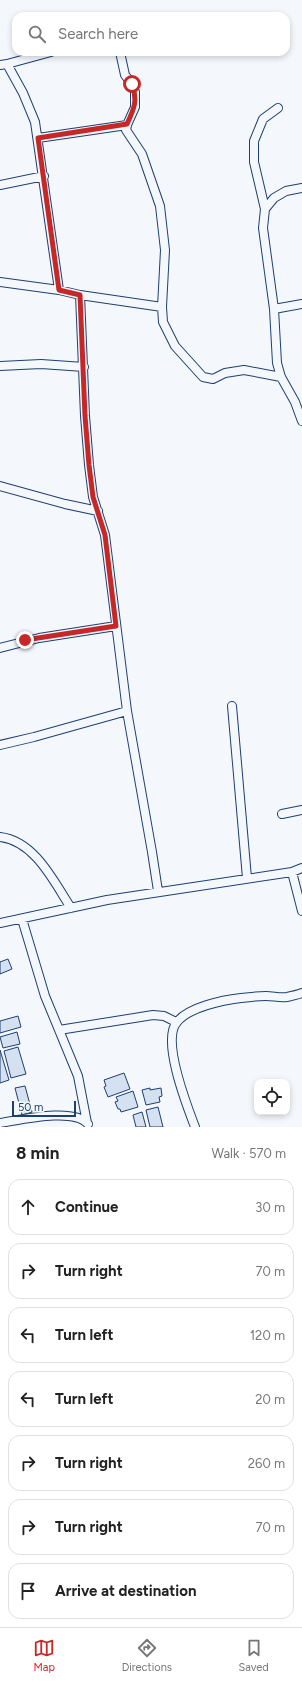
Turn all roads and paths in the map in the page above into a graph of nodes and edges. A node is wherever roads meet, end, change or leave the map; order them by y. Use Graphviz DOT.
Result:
graph roads {
  1 [pos="35,56"];
  2 [pos="121,56"];
  3 [pos="3,64"];
  4 [pos="278,108"];
  5 [pos="127,124"];
  6 [pos="38,138"];
  7 [pos="44,176"];
  8 [pos="0,185"];
  9 [pos="302,188"];
  10 [pos="265,209"];
  11 [pos="0,282"];
  12 [pos="59,290"];
  13 [pos="80,295"];
  14 [pos="302,304"];
  15 [pos="162,307"];
  16 [pos="274,309"];
  17 [pos="0,366"];
  18 [pos="84,367"];
  19 [pos="281,377"];
  20 [pos="298,402"];
  21 [pos="302,421"];
  22 [pos="0,486"];
  23 [pos="98,511"];
  24 [pos="116,626"];
  25 [pos="0,648"];
  26 [pos="232,706"];
  27 [pos="126,712"];
  28 [pos="0,745"];
  29 [pos="302,810"];
  30 [pos="282,814"];
  31 [pos="0,837"];
  32 [pos="302,868"];
  33 [pos="292,872"];
  34 [pos="247,878"];
  35 [pos="158,891"];
  36 [pos="72,908"];
  37 [pos="302,911"];
  38 [pos="22,919"];
  39 [pos="0,923"];
  40 [pos="302,993"];
  41 [pos="176,1022"];
  42 [pos="59,1030"];
  43 [pos="0,1123"];
  44 [pos="89,1125"];
  45 [pos="195,1127"];
  1 -- 3 [label="street"];
  2 -- 5 [label="street"];
  3 -- 6 [label="street"];
  4 -- 10 [label="street"];
  5 -- 6 [label="street"];
  5 -- 15 [label="street"];
  6 -- 7 [label="street"];
  7 -- 8 [label="street"];
  7 -- 12 [label="street"];
  9 -- 10 [label="street"];
  10 -- 16 [label="street"];
  11 -- 12 [label="street"];
  12 -- 13 [label="street"];
  13 -- 15 [label="street"];
  13 -- 18 [label="street"];
  14 -- 16 [label="street"];
  15 -- 19 [label="street"];
  16 -- 19 [label="street"];
  17 -- 18 [label="street"];
  18 -- 23 [label="street"];
  19 -- 20 [label="street"];
  20 -- 21 [label="street"];
  22 -- 23 [label="street"];
  23 -- 24 [label="street"];
  24 -- 25 [label="street"];
  24 -- 27 [label="street"];
  26 -- 34 [label="street"];
  27 -- 28 [label="street"];
  27 -- 35 [label="street"];
  29 -- 30 [label="street"];
  31 -- 36 [label="street"];
  32 -- 33 [label="street"];
  33 -- 34 [label="street"];
  33 -- 37 [label="street"];
  34 -- 35 [label="street"];
  35 -- 36 [label="street"];
  36 -- 38 [label="street"];
  38 -- 39 [label="street"];
  38 -- 42 [label="street"];
  40 -- 41 [label="street"];
  41 -- 42 [label="street"];
  41 -- 45 [label="street"];
  42 -- 44 [label="street"];
  43 -- 44 [label="street"];
}
